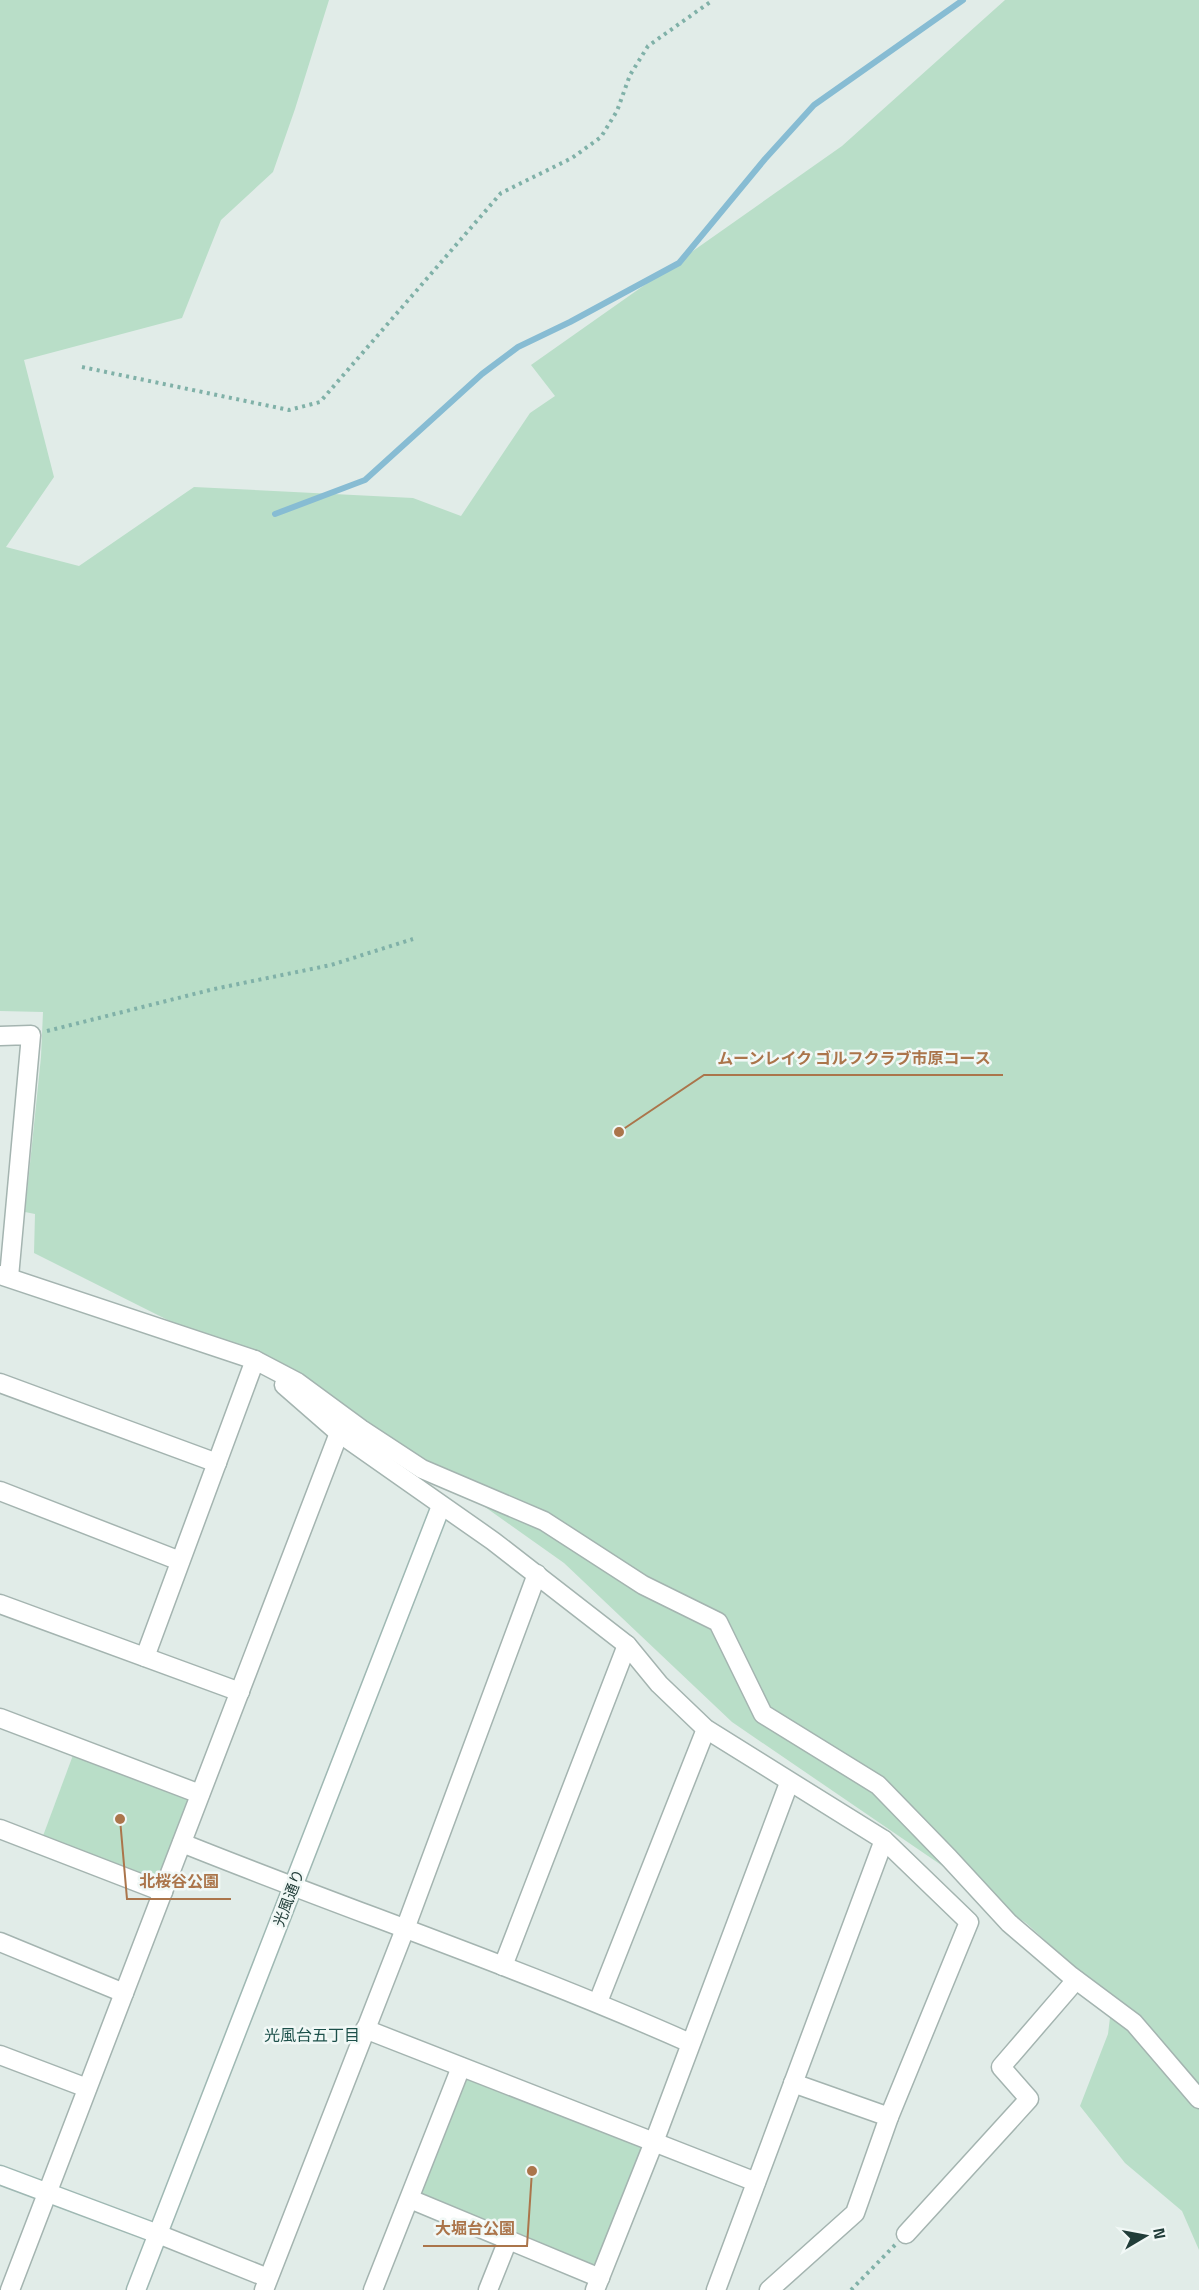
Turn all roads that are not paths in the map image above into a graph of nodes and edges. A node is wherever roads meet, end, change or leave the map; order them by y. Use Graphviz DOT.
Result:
graph roads {
  1 [pos="0,1036"];
  2 [pos="4,1276"];
  3 [pos="255,1360"];
  4 [pos="0,1383"];
  5 [pos="339,1433"];
  6 [pos="217,1463"];
  7 [pos="0,1491"];
  8 [pos="441,1506"];
  9 [pos="180,1561"];
  10 [pos="537,1574"];
  11 [pos="0,1604"];
  12 [pos="627,1645"];
  13 [pos="145,1657"];
  14 [pos="240,1692"];
  15 [pos="0,1718"];
  16 [pos="706,1729"];
  17 [pos="789,1783"];
  18 [pos="200,1794"];
  19 [pos="0,1829"];
  20 [pos="884,1840"];
  21 [pos="182,1843"];
  22 [pos="293,1888"];
  23 [pos="163,1892"];
  24 [pos="405,1929"];
  25 [pos="0,1942"];
  26 [pos="503,1966"];
  27 [pos="1076,1980"];
  28 [pos="124,1993"];
  29 [pos="598,2002"];
  30 [pos="365,2030"];
  31 [pos="690,2043"];
  32 [pos="0,2055"];
  33 [pos="461,2067"];
  34 [pos="793,2083"];
  35 [pos="87,2088"];
  36 [pos="1199,2099"];
  37 [pos="890,2117"];
  38 [pos="654,2142"];
  39 [pos="0,2175"];
  40 [pos="756,2182"];
  41 [pos="47,2193"];
  42 [pos="410,2199"];
  43 [pos="158,2234"];
  44 [pos="906,2234"];
  45 [pos="508,2240"];
  46 [pos="266,2284"];
  47 [pos="598,2284"];
  48 [pos="10,2290"];
  49 [pos="136,2290"];
  50 [pos="374,2290"];
  51 [pos="488,2290"];
  52 [pos="716,2290"];
  53 [pos="769,2290"];
  1 -- 2 [label="street"];
  2 -- 3 [label="street"];
  3 -- 5 [label="street"];
  3 -- 6 [label="street"];
  3 -- 27 [label="street"];
  4 -- 6 [label="street"];
  5 -- 8 [label="street"];
  5 -- 14 [label="street"];
  6 -- 9 [label="street"];
  7 -- 9 [label="street"];
  8 -- 10 [label="street"];
  8 -- 22 [label="street, 光風通り"];
  9 -- 13 [label="street"];
  10 -- 12 [label="street"];
  10 -- 24 [label="street"];
  11 -- 13 [label="street"];
  12 -- 16 [label="street"];
  12 -- 26 [label="street"];
  13 -- 14 [label="street"];
  14 -- 18 [label="street"];
  15 -- 18 [label="street"];
  16 -- 17 [label="street"];
  16 -- 29 [label="street"];
  17 -- 20 [label="street"];
  17 -- 31 [label="street"];
  18 -- 21 [label="street"];
  19 -- 23 [label="street"];
  20 -- 34 [label="street"];
  20 -- 37 [label="street"];
  21 -- 22 [label="street"];
  21 -- 23 [label="street"];
  22 -- 24 [label="street"];
  22 -- 43 [label="street, 光風通り"];
  23 -- 28 [label="street"];
  24 -- 26 [label="street"];
  24 -- 30 [label="street"];
  25 -- 28 [label="street"];
  26 -- 29 [label="street"];
  27 -- 36 [label="street"];
  27 -- 44 [label="street"];
  28 -- 35 [label="street"];
  29 -- 31 [label="street"];
  30 -- 33 [label="street"];
  30 -- 46 [label="street"];
  31 -- 38 [label="street"];
  32 -- 35 [label="street"];
  33 -- 38 [label="street"];
  33 -- 42 [label="street"];
  34 -- 37 [label="street"];
  34 -- 40 [label="street"];
  35 -- 41 [label="street"];
  37 -- 53 [label="street"];
  38 -- 40 [label="street"];
  38 -- 47 [label="street"];
  39 -- 41 [label="street"];
  40 -- 52 [label="street"];
  41 -- 43 [label="street"];
  41 -- 48 [label="street"];
  42 -- 45 [label="street"];
  42 -- 50 [label="street"];
  43 -- 46 [label="street"];
  43 -- 49 [label="street, 光風通り"];
  45 -- 47 [label="street"];
  45 -- 51 [label="street"];
}
